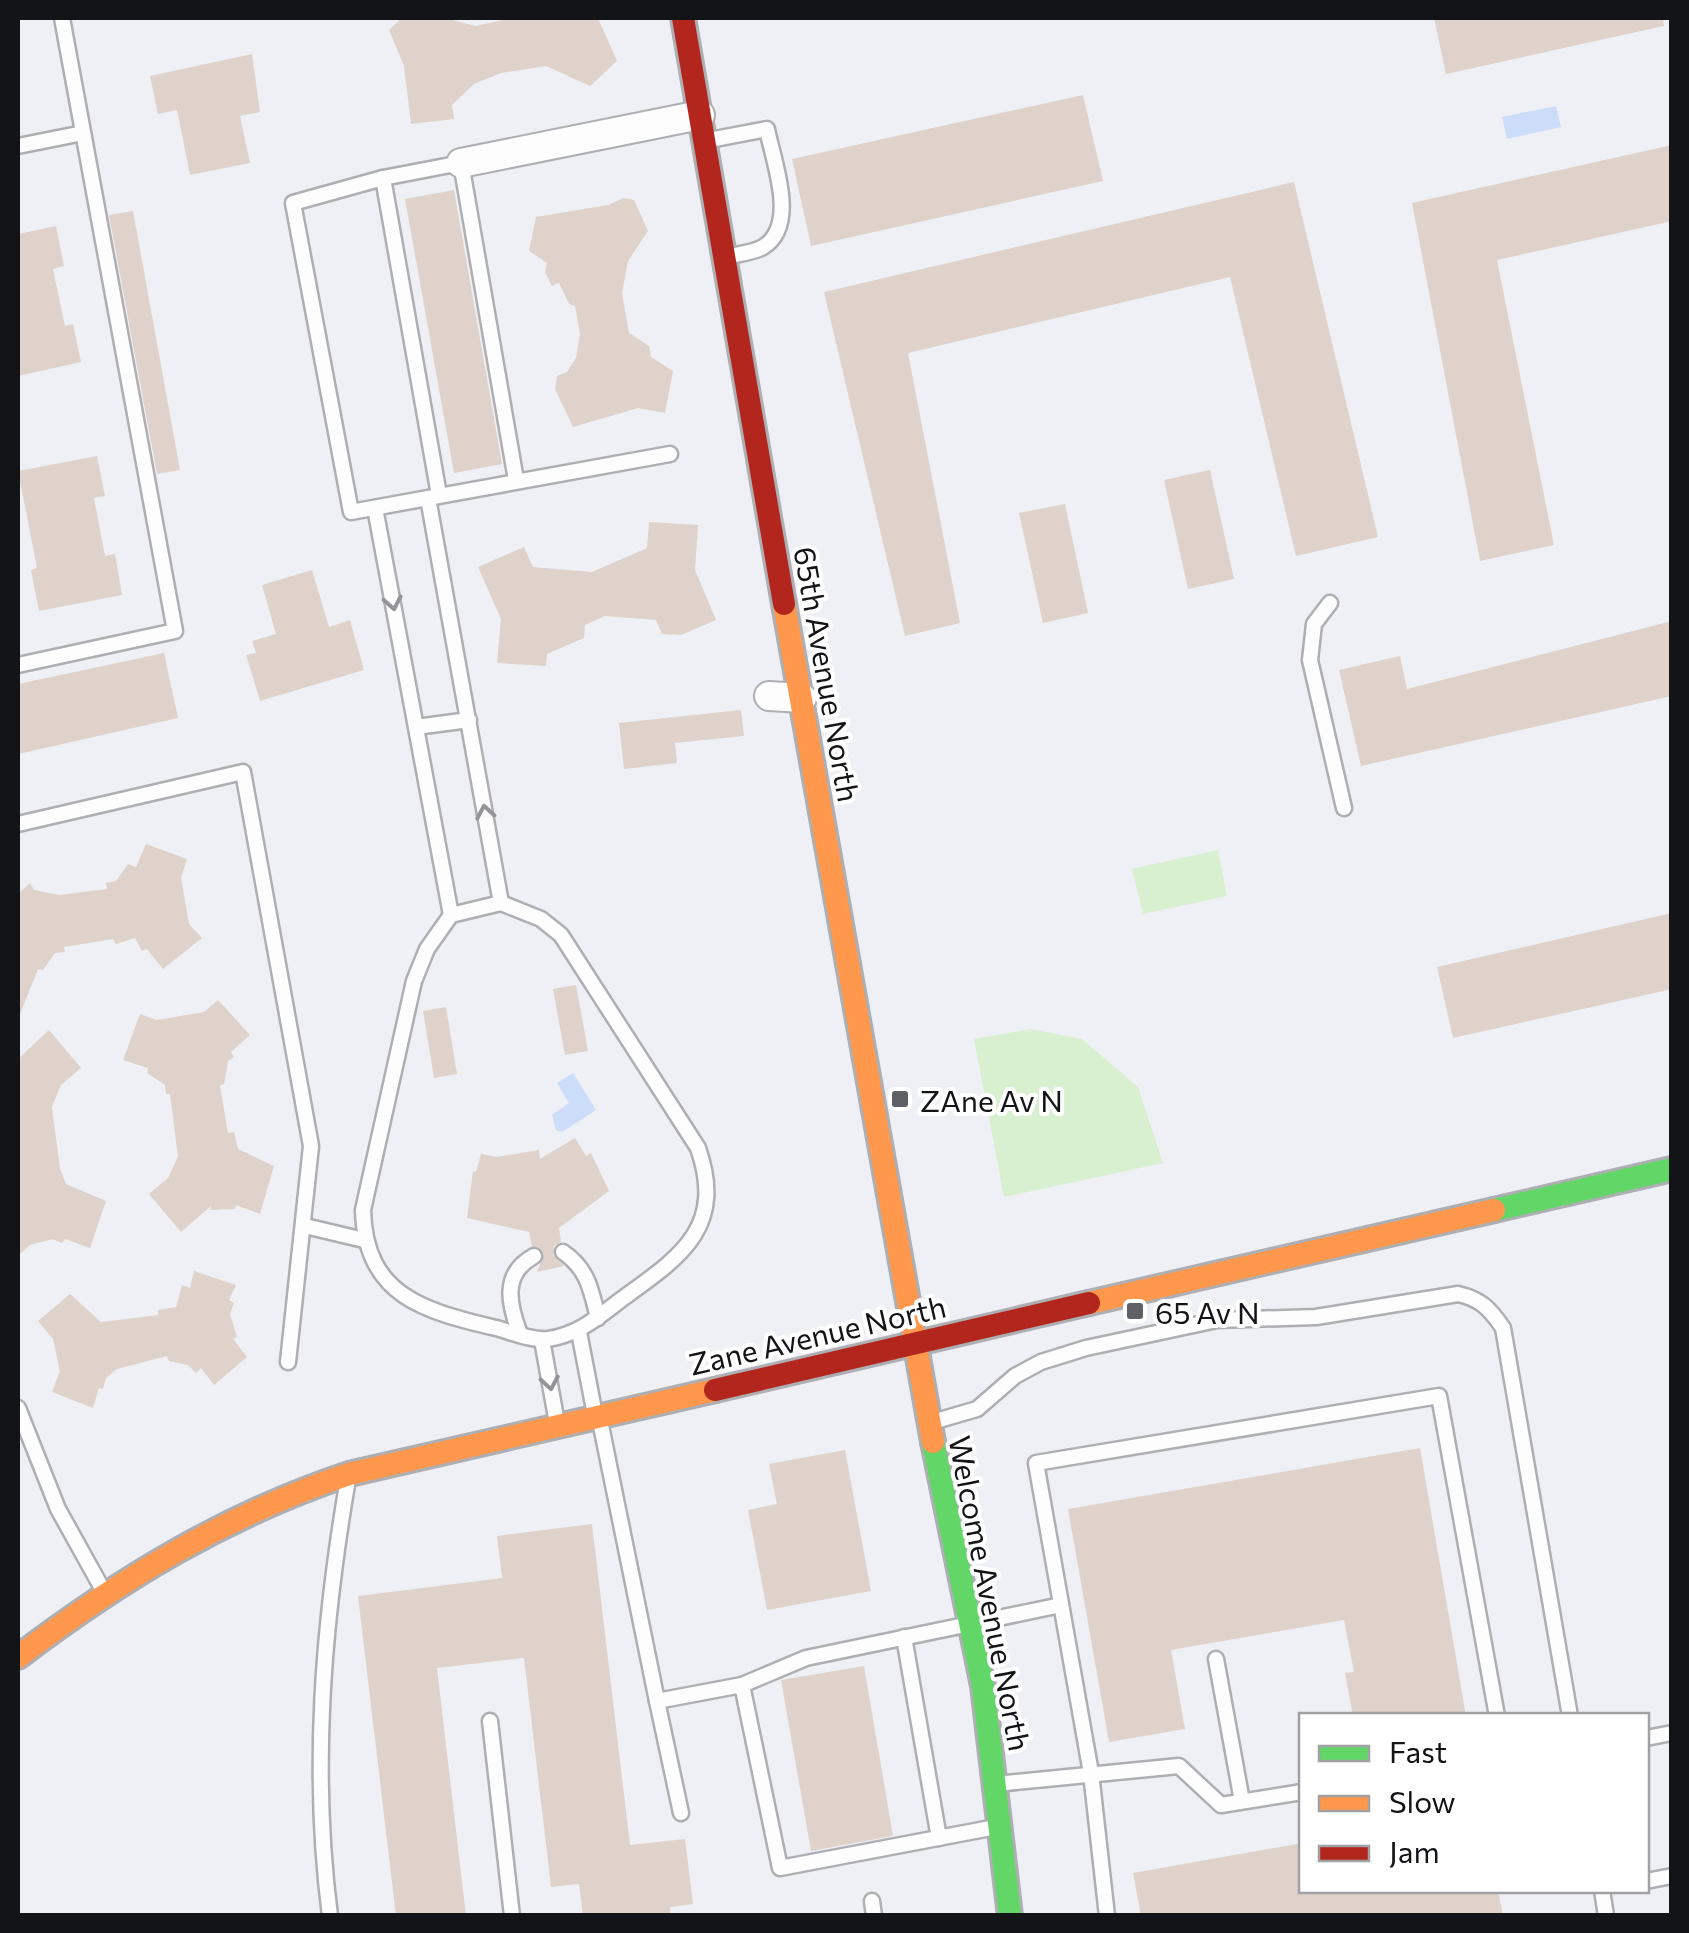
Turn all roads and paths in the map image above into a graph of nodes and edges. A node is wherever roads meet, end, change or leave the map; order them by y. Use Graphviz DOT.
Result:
graph roads {
  1 [pos="62,18"];
  2 [pos="683,18"];
  3 [pos="702,128"];
  4 [pos="84,134"];
  5 [pos="18,146"];
  6 [pos="461,162"];
  7 [pos="383,178"];
  8 [pos="724,257"];
  9 [pos="670,454"];
  10 [pos="516,480"];
  11 [pos="434,497"];
  12 [pos="375,508"];
  13 [pos="1330,603"];
  14 [pos="18,665"];
  15 [pos="769,696"];
  16 [pos="802,698"];
  17 [pos="469,720"];
  18 [pos="416,727"];
  19 [pos="1344,808"];
  20 [pos="18,824"];
  21 [pos="501,903"];
  22 [pos="450,915"];
  23 [pos="1672,1169"];
  24 [pos="305,1226"];
  25 [pos="364,1240"];
  26 [pos="563,1252"];
  27 [pos="534,1256"];
  28 [pos="598,1318"];
  29 [pos="579,1332"];
  30 [pos="520,1334"];
  31 [pos="542,1340"];
  32 [pos="912,1342"];
  33 [pos="288,1362"];
  34 [pos="18,1408"];
  35 [pos="597,1416"];
  36 [pos="928,1423"];
  37 [pos="557,1425"];
  38 [pos="349,1474"];
  39 [pos="104,1591"];
  40 [pos="1061,1605"];
  41 [pos="969,1624"];
  42 [pos="904,1637"];
  43 [pos="18,1658"];
  44 [pos="1216,1659"];
  45 [pos="742,1685"];
  46 [pos="657,1701"];
  47 [pos="1496,1713"];
  48 [pos="1569,1713"];
  49 [pos="490,1721"];
  50 [pos="1090,1773"];
  51 [pos="995,1784"];
  52 [pos="1299,1792"];
  53 [pos="1242,1802"];
  54 [pos="680,1813"];
  55 [pos="1000,1826"];
  56 [pos="939,1838"];
  57 [pos="330,1916"];
  58 [pos="512,1916"];
  59 [pos="1010,1916"];
  60 [pos="1106,1916"];
  1 -- 4 [label="lane"];
  2 -- 3 [label="street, 65th Avenue North"];
  3 -- 6 [label="street"];
  3 -- 8 [label="street, 65th Avenue North"];
  3 -- 8 [label="lane"];
  4 -- 5 [label="lane"];
  4 -- 14 [label="lane"];
  6 -- 7 [label="lane"];
  6 -- 10 [label="lane"];
  7 -- 11 [label="lane"];
  7 -- 12 [label="lane"];
  8 -- 16 [label="street, 65th Avenue North"];
  9 -- 10 [label="lane"];
  10 -- 11 [label="lane"];
  11 -- 12 [label="lane"];
  11 -- 17 [label="lane"];
  12 -- 18 [label="lane, one-way"];
  13 -- 19 [label="lane"];
  15 -- 16 [label="street"];
  16 -- 32 [label="street, 65th Avenue North"];
  17 -- 18 [label="lane"];
  21 -- 17 [label="lane, one-way"];
  18 -- 22 [label="lane"];
  20 -- 24 [label="lane"];
  21 -- 22 [label="lane"];
  21 -- 28 [label="lane"];
  22 -- 25 [label="lane"];
  23 -- 32 [label="street, Zane Avenue North"];
  24 -- 25 [label="lane"];
  24 -- 33 [label="lane"];
  25 -- 30 [label="lane"];
  26 -- 28 [label="lane"];
  27 -- 30 [label="lane"];
  28 -- 29 [label="lane"];
  29 -- 31 [label="lane"];
  29 -- 35 [label="lane"];
  30 -- 31 [label="lane"];
  31 -- 37 [label="lane, one-way"];
  32 -- 35 [label="street, Zane Avenue North"];
  32 -- 36 [label="street, Welcome Avenue North"];
  34 -- 39 [label="lane"];
  35 -- 37 [label="street, Zane Avenue North"];
  35 -- 46 [label="lane"];
  36 -- 41 [label="street, Welcome Avenue North"];
  36 -- 48 [label="lane"];
  37 -- 38 [label="street, Zane Avenue North"];
  38 -- 39 [label="street, Zane Avenue North"];
  38 -- 57 [label="lane"];
  39 -- 43 [label="street, Zane Avenue North"];
  40 -- 41 [label="lane"];
  40 -- 47 [label="lane"];
  40 -- 50 [label="lane"];
  41 -- 42 [label="lane"];
  41 -- 51 [label="street, Welcome Avenue North"];
  42 -- 45 [label="lane"];
  42 -- 56 [label="lane"];
  44 -- 53 [label="lane"];
  45 -- 46 [label="lane"];
  45 -- 56 [label="lane"];
  46 -- 54 [label="lane"];
  49 -- 58 [label="lane"];
  50 -- 51 [label="lane"];
  50 -- 53 [label="lane"];
  50 -- 60 [label="lane"];
  51 -- 55 [label="street, Welcome Avenue North"];
  52 -- 53 [label="lane"];
  55 -- 56 [label="lane"];
  55 -- 59 [label="street, Welcome Avenue North"];
}
